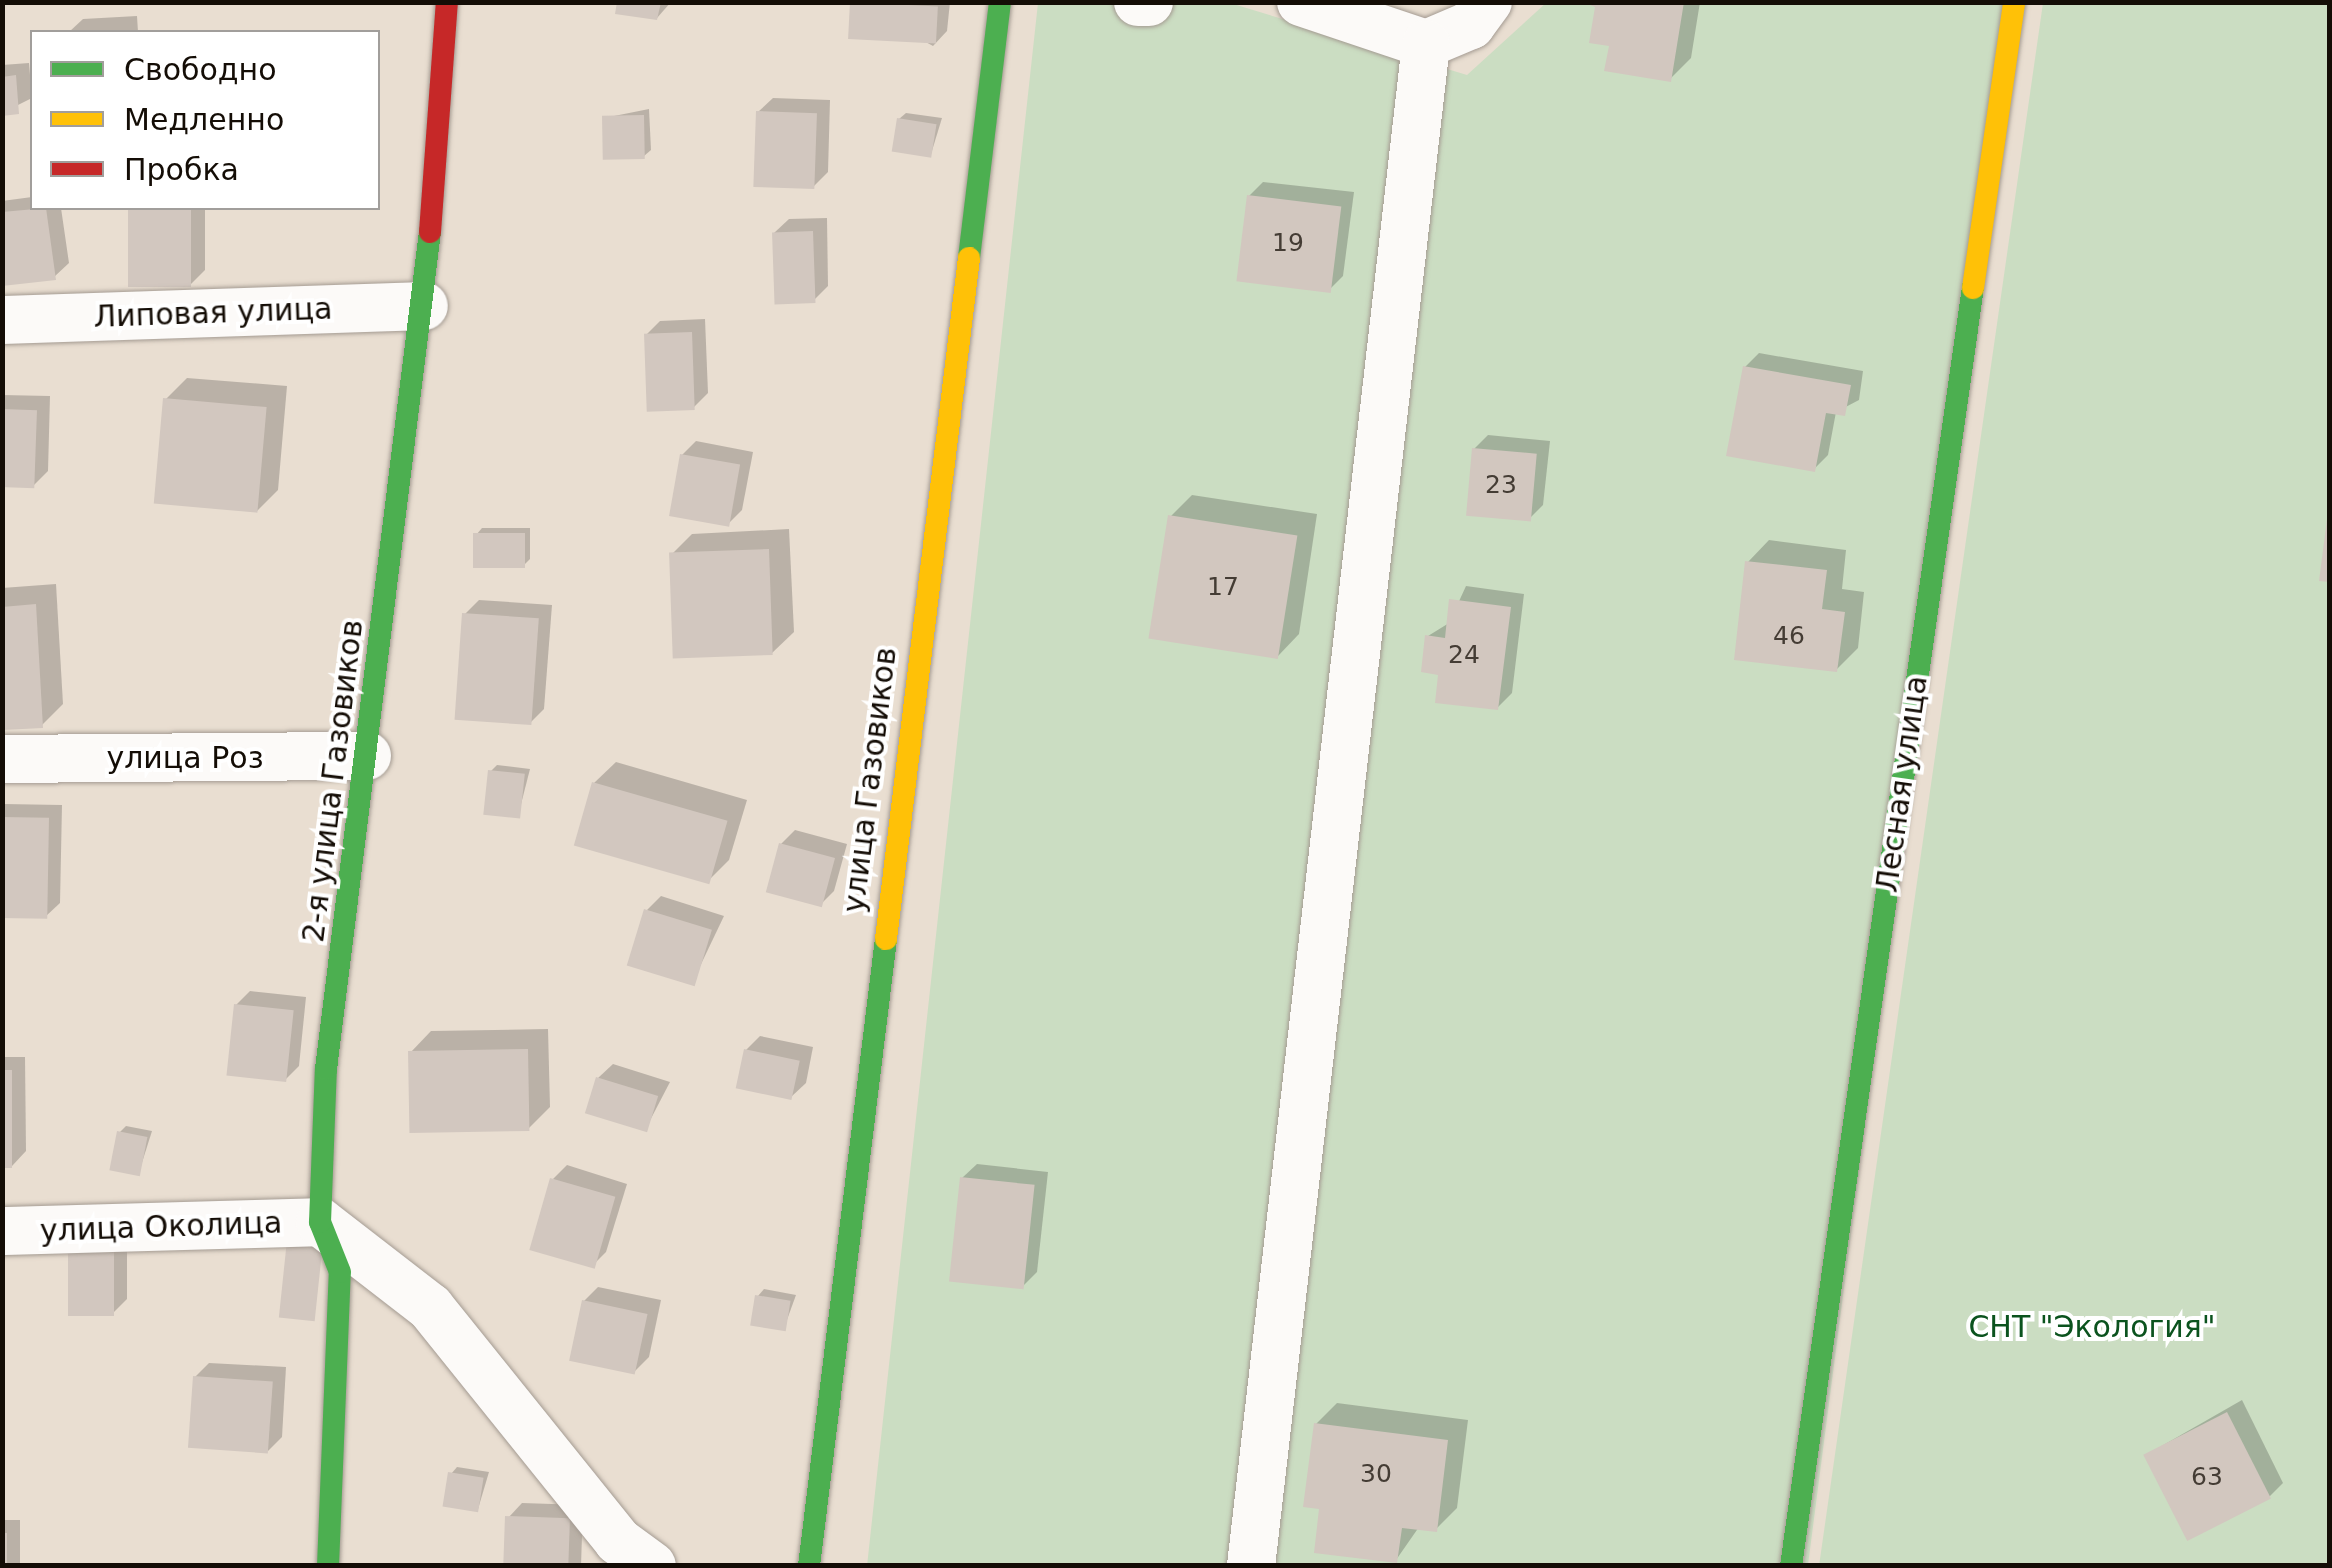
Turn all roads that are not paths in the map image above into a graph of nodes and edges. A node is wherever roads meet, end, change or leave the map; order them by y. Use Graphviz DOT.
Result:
graph roads {
  1 [pos="448,2"];
  2 [pos="1000,2"];
  3 [pos="1138,2"];
  4 [pos="1149,2"];
  5 [pos="1301,2"];
  6 [pos="1488,2"];
  7 [pos="2014,2"];
  8 [pos="1426,44"];
  9 [pos="424,306"];
  10 [pos="2,320"];
  11 [pos="367,756"];
  12 [pos="2,759"];
  13 [pos="320,1222"];
  14 [pos="2,1231"];
  15 [pos="328,1566"];
  16 [pos="652,1566"];
  17 [pos="809,1566"];
  18 [pos="1250,1566"];
  19 [pos="1791,1566"];
  1 -- 9 [label="street, 2-я улица Газовиков"];
  2 -- 17 [label="street, улица Газовиков"];
  3 -- 4 [label="street"];
  5 -- 8 [label="street"];
  6 -- 8 [label="street"];
  7 -- 19 [label="street, Лесная улица"];
  8 -- 18 [label="street"];
  9 -- 10 [label="street, Липовая улица"];
  9 -- 11 [label="street, 2-я улица Газовиков"];
  11 -- 12 [label="street, улица Роз"];
  11 -- 13 [label="street, 2-я улица Газовиков"];
  13 -- 14 [label="street, улица Околица"];
  13 -- 15 [label="street, 2-я улица Газовиков"];
  13 -- 16 [label="street"];
}
